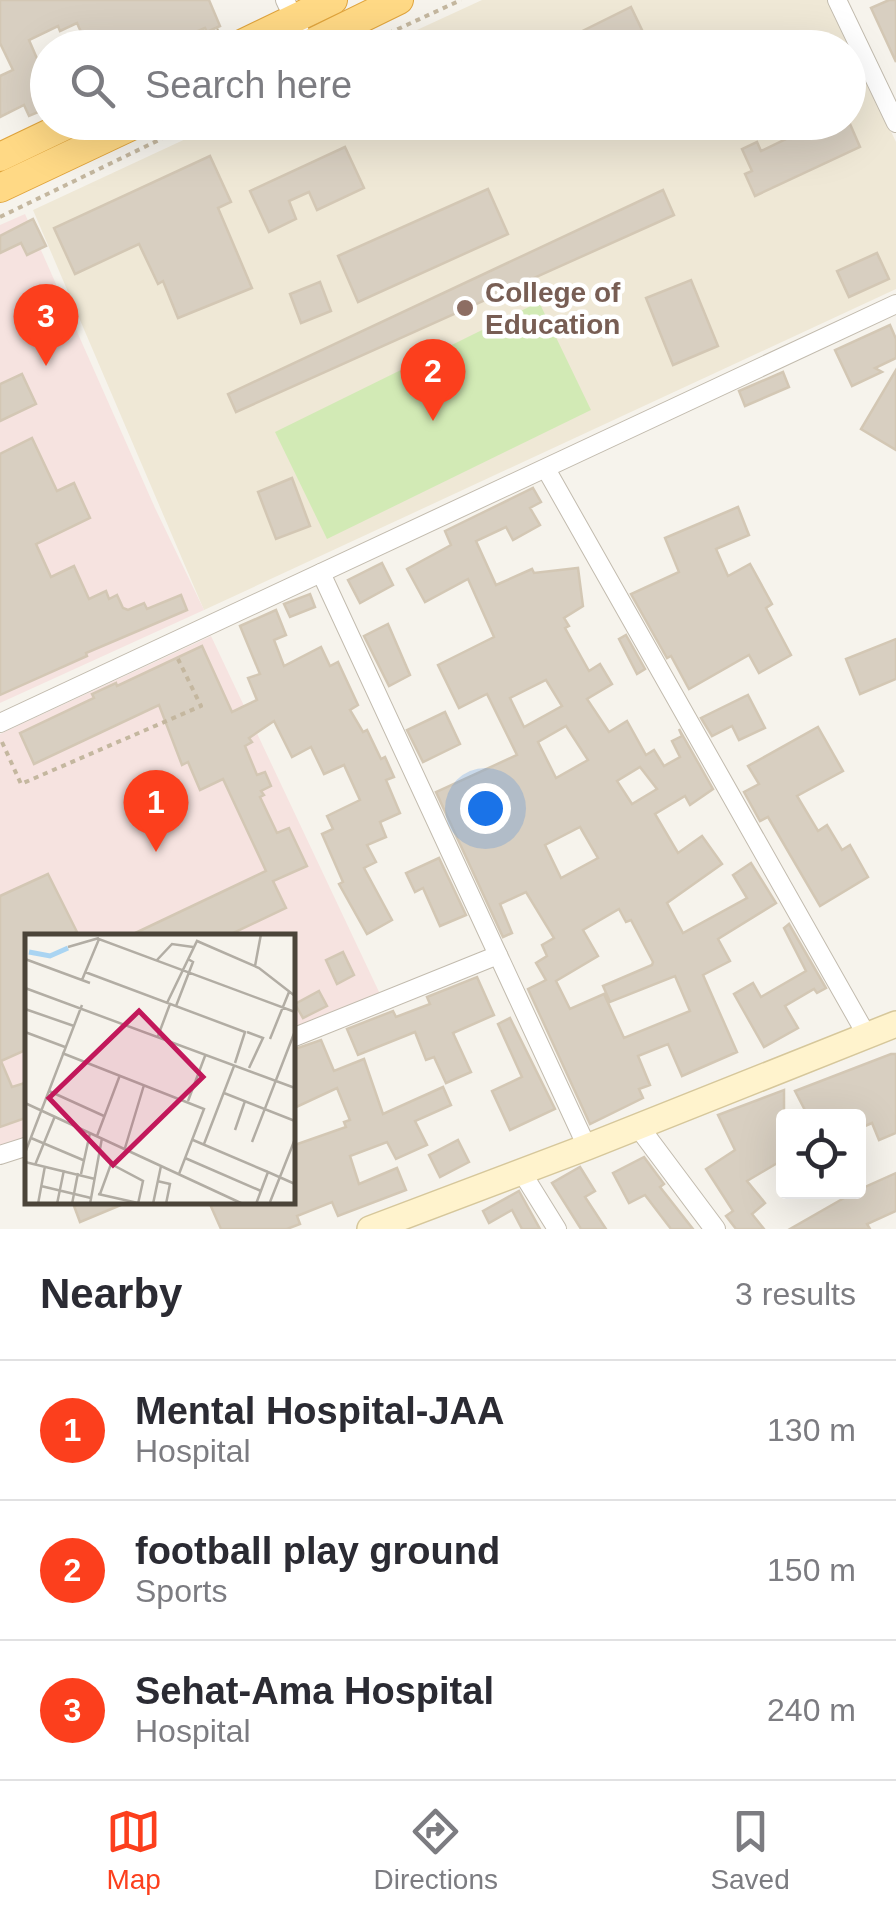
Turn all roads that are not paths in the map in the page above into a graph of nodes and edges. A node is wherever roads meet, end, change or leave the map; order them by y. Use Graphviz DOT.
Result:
graph roads {
  1 [pos="334,0"];
  2 [pos="399,0"];
  3 [pos="837,0"];
  4 [pos="290,9"];
  5 [pos="259,30"];
  6 [pos="337,30"];
  7 [pos="855,30"];
  8 [pos="866,50"];
  9 [pos="889,89"];
  10 [pos="896,123"];
  11 [pos="34,140"];
  12 [pos="102,140"];
  13 [pos="0,156"];
  14 [pos="0,188"];
  15 [pos="896,304"];
  16 [pos="546,468"];
  17 [pos="321,573"];
  18 [pos="0,722"];
  19 [pos="498,955"];
  20 [pos="896,1024"];
  21 [pos="866,1034"];
  22 [pos="295,1037"];
  23 [pos="638,1126"];
  24 [pos="25,1147"];
  25 [pos="588,1147"];
  26 [pos="0,1155"];
  27 [pos="521,1172"];
  28 [pos="379,1227"];
  29 [pos="557,1229"];
  30 [pos="714,1229"];
  1 -- 4 [label="highway"];
  2 -- 6 [label="highway"];
  3 -- 7 [label="street"];
  4 -- 5 [label="highway"];
  8 -- 9 [label="street"];
  9 -- 10 [label="street"];
  11 -- 13 [label="highway"];
  12 -- 14 [label="highway"];
  15 -- 16 [label="street"];
  16 -- 17 [label="street"];
  16 -- 21 [label="street"];
  17 -- 18 [label="street"];
  17 -- 19 [label="street"];
  19 -- 22 [label="street"];
  19 -- 25 [label="street"];
  20 -- 21 [label="main road"];
  21 -- 23 [label="main road"];
  23 -- 25 [label="main road"];
  23 -- 30 [label="street"];
  24 -- 26 [label="street"];
  25 -- 27 [label="main road"];
  27 -- 28 [label="main road"];
  27 -- 29 [label="street"];
}
